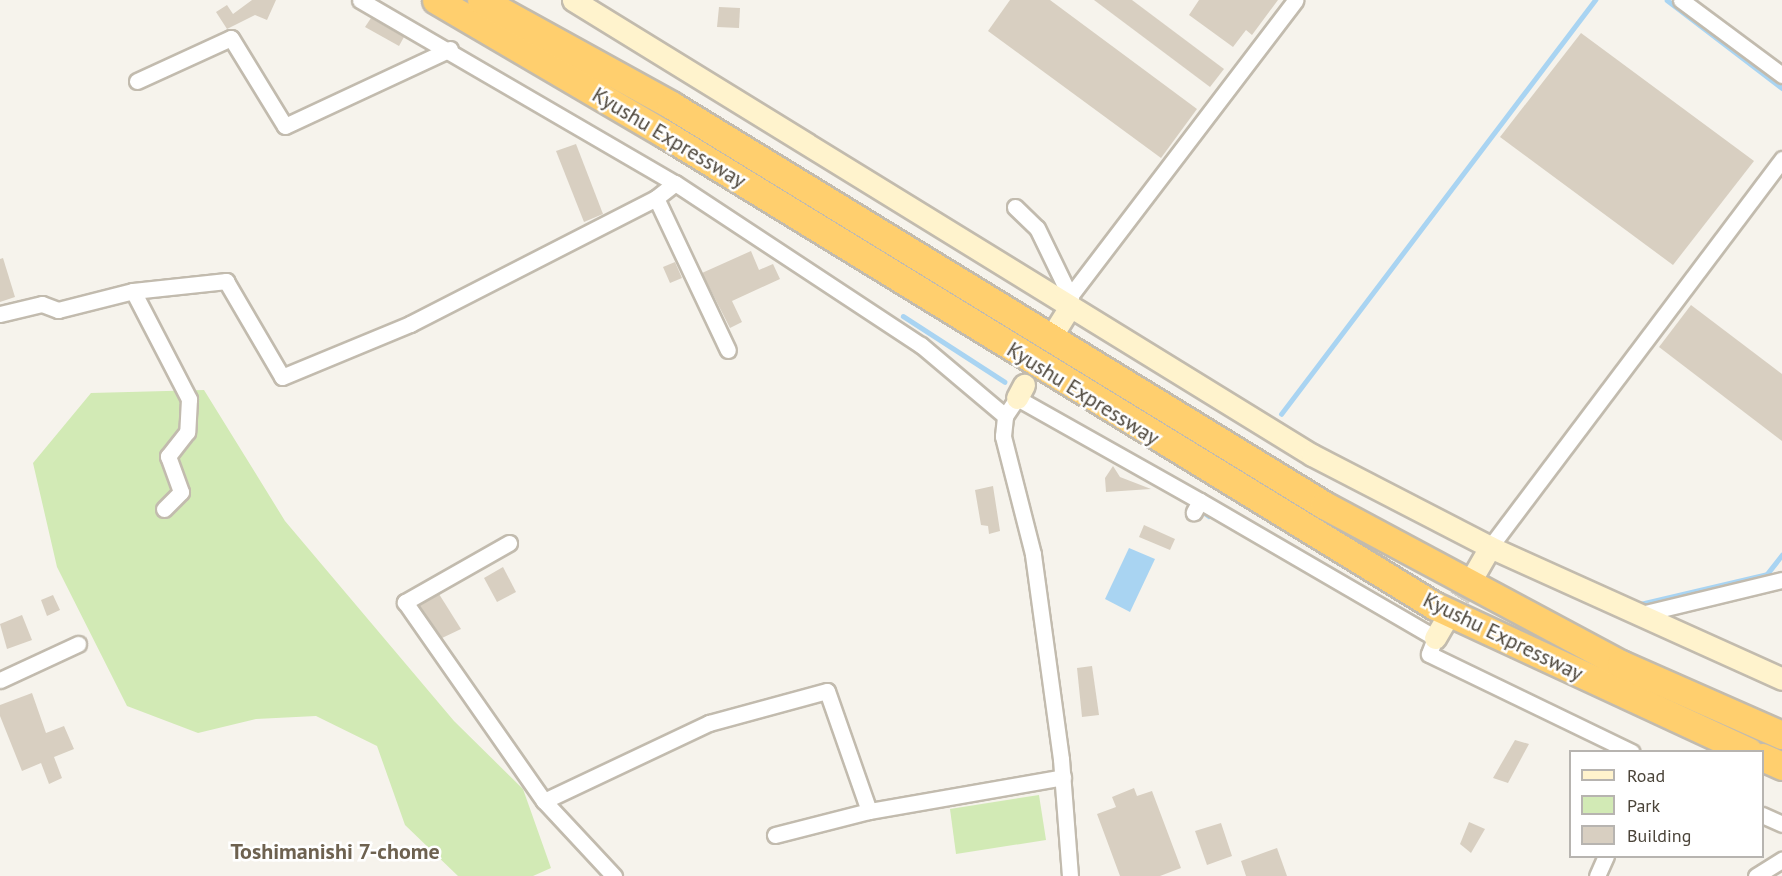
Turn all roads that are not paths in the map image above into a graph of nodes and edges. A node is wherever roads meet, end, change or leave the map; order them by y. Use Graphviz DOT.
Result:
graph roads {
  1 [pos="360,0"];
  2 [pos="436,0"];
  3 [pos="481,0"];
  4 [pos="573,0"];
  5 [pos="1296,0"];
  6 [pos="1681,0"];
  7 [pos="450,49"];
  8 [pos="1782,75"];
  9 [pos="137,81"];
  10 [pos="1782,159"];
  11 [pos="675,183"];
  12 [pos="656,198"];
  13 [pos="1015,207"];
  14 [pos="133,291"];
  15 [pos="1068,303"];
  16 [pos="0,314"];
  17 [pos="1056,329"];
  18 [pos="728,350"];
  19 [pos="1005,416"];
  20 [pos="164,509"];
  21 [pos="509,543"];
  22 [pos="1490,547"];
  23 [pos="1475,573"];
  24 [pos="1782,580"];
  25 [pos="1634,615"];
  26 [pos="78,644"];
  27 [pos="1776,675"];
  28 [pos="0,680"];
  29 [pos="1782,735"];
  30 [pos="1628,750"];
  31 [pos="1745,750"];
  32 [pos="1764,758"];
  33 [pos="1782,766"];
  34 [pos="1063,777"];
  35 [pos="544,801"];
  36 [pos="869,811"];
  37 [pos="1764,816"];
  38 [pos="1782,824"];
  39 [pos="775,835"];
  40 [pos="1605,858"];
  41 [pos="1782,860"];
  42 [pos="614,876"];
  43 [pos="1070,876"];
  44 [pos="1597,876"];
  45 [pos="1756,876"];
  1 -- 7 [label="street"];
  2 -- 31 [label="highway, Kyushu Expressway"];
  3 -- 29 [label="highway, Kyushu Expressway"];
  4 -- 15 [label="street"];
  5 -- 15 [label="street"];
  6 -- 8 [label="street"];
  7 -- 9 [label="street"];
  7 -- 11 [label="street"];
  10 -- 22 [label="street"];
  11 -- 12 [label="street"];
  11 -- 19 [label="street"];
  12 -- 14 [label="street"];
  12 -- 18 [label="street"];
  13 -- 15 [label="street"];
  14 -- 16 [label="street"];
  14 -- 20 [label="street"];
  15 -- 17 [label="street"];
  15 -- 22 [label="street"];
  19 -- 30 [label="street"];
  19 -- 34 [label="street"];
  21 -- 35 [label="street"];
  22 -- 23 [label="street"];
  22 -- 25 [label="street"];
  24 -- 25 [label="street"];
  25 -- 27 [label="street"];
  26 -- 28 [label="street"];
  32 -- 33 [label="highway"];
  34 -- 36 [label="street"];
  34 -- 43 [label="street"];
  35 -- 36 [label="street"];
  35 -- 42 [label="street"];
  36 -- 39 [label="street"];
  37 -- 38 [label="street"];
  40 -- 44 [label="street"];
  41 -- 45 [label="street"];
}
